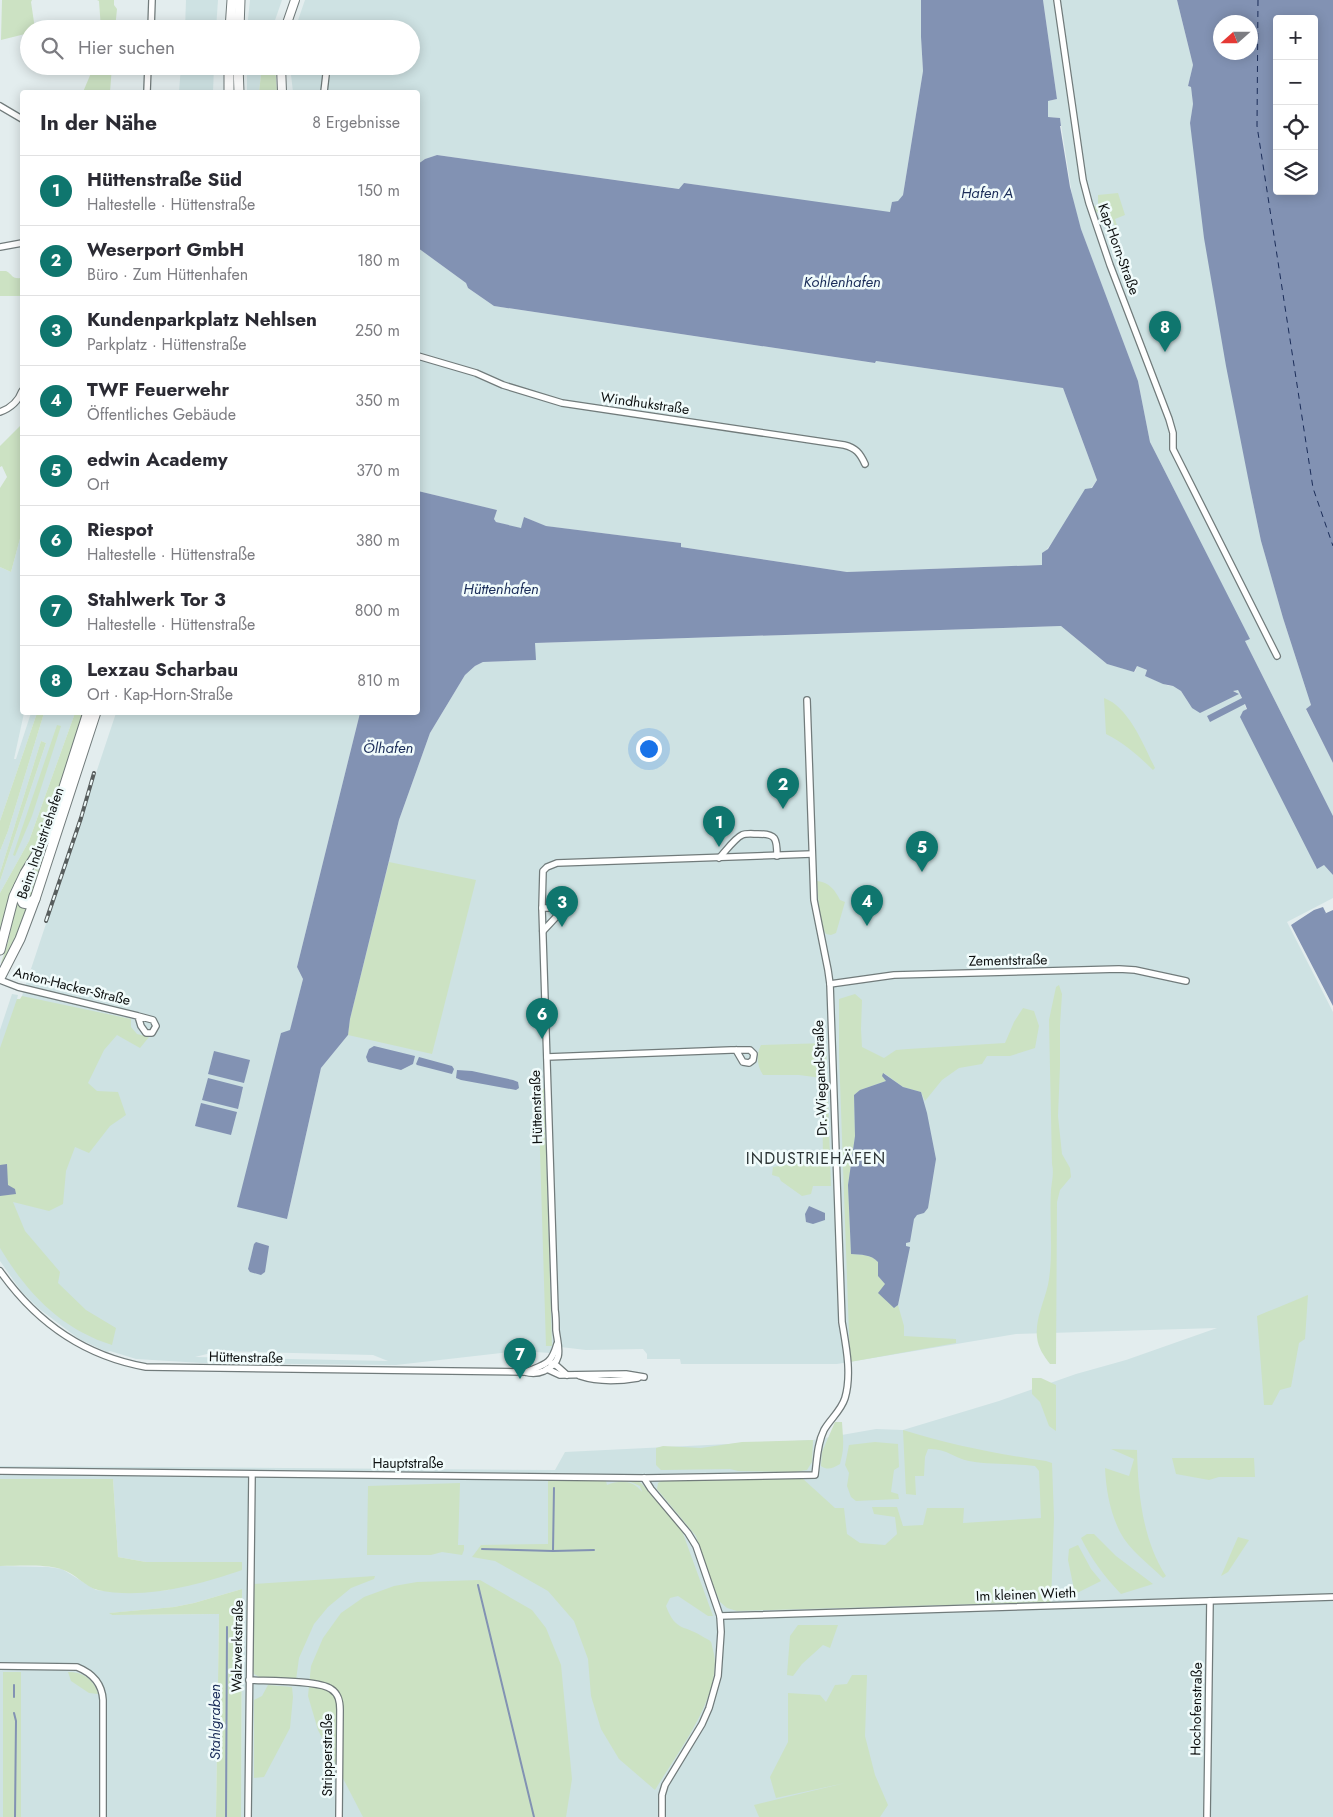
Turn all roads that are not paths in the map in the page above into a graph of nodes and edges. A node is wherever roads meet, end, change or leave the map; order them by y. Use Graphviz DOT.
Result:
graph roads {
  1 [pos="152,0"];
  2 [pos="232,0"];
  3 [pos="240,0"];
  4 [pos="295,0"];
  5 [pos="1057,0"];
  6 [pos="151,20"];
  7 [pos="231,20"];
  8 [pos="239,20"];
  9 [pos="289,20"];
  10 [pos="148,75"];
  11 [pos="229,75"];
  12 [pos="238,75"];
  13 [pos="281,75"];
  14 [pos="326,75"];
  15 [pos="147,90"];
  16 [pos="229,90"];
  17 [pos="239,90"];
  18 [pos="282,90"];
  19 [pos="324,90"];
  20 [pos="0,106"];
  21 [pos="20,119"];
  22 [pos="20,243"];
  23 [pos="0,247"];
  24 [pos="420,357"];
  25 [pos="20,395"];
  26 [pos="0,412"];
  27 [pos="865,464"];
  28 [pos="1277,656"];
  29 [pos="807,700"];
  30 [pos="87,715"];
  31 [pos="95,715"];
  32 [pos="812,854"];
  33 [pos="777,856"];
  34 [pos="718,858"];
  35 [pos="20,884"];
  36 [pos="35,900"];
  37 [pos="542,908"];
  38 [pos="543,931"];
  39 [pos="0,950"];
  40 [pos="0,979"];
  41 [pos="1186,981"];
  42 [pos="830,984"];
  43 [pos="138,1016"];
  44 [pos="736,1050"];
  45 [pos="548,1057"];
  46 [pos="0,1271"];
  47 [pos="549,1365"];
  48 [pos="644,1377"];
  49 [pos="0,1471"];
  50 [pos="252,1474"];
  51 [pos="815,1475"];
  52 [pos="644,1478"];
  53 [pos="1333,1597"];
  54 [pos="1210,1601"];
  55 [pos="720,1616"];
  56 [pos="0,1666"];
  57 [pos="249,1680"];
  58 [pos="103,1817"];
  59 [pos="248,1817"];
  60 [pos="339,1817"];
  61 [pos="662,1817"];
  62 [pos="1207,1817"];
  1 -- 6 [label="street"];
  2 -- 7 [label="main road"];
  3 -- 8 [label="main road"];
  4 -- 9 [label="street"];
  5 -- 28 [label="street, Kap-Horn-Straße"];
  10 -- 15 [label="street"];
  11 -- 16 [label="main road"];
  12 -- 17 [label="main road"];
  13 -- 18 [label="street"];
  14 -- 19 [label="street"];
  20 -- 21 [label="street"];
  22 -- 23 [label="street"];
  24 -- 27 [label="street, Windhukstraße"];
  25 -- 26 [label="street"];
  29 -- 32 [label="street, Dr.-Wiegand-Straße"];
  30 -- 35 [label="main road, Beim Industriehafen"];
  31 -- 36 [label="main road, Beim Industriehafen"];
  32 -- 33 [label="street, Hüttenstraße"];
  32 -- 42 [label="street, Dr.-Wiegand-Straße"];
  33 -- 34 [label="street, Hüttenstraße"];
  33 -- 34 [label="street"];
  34 -- 37 [label="street, Hüttenstraße"];
  35 -- 36 [label="main road"];
  35 -- 39 [label="main road, Beim Industriehafen"];
  36 -- 40 [label="main road, Beim Industriehafen"];
  37 -- 38 [label="street, Hüttenstraße"];
  37 -- 38 [label="street"];
  38 -- 45 [label="street, Hüttenstraße"];
  40 -- 43 [label="street, Anton-Hacker-Straße"];
  41 -- 42 [label="street, Zementstraße"];
  42 -- 51 [label="street, Dr.-Wiegand-Straße"];
  44 -- 45 [label="street"];
  45 -- 47 [label="street, Hüttenstraße"];
  46 -- 47 [label="street, Hüttenstraße"];
  47 -- 48 [label="street"];
  49 -- 50 [label="street, Hauptstraße"];
  50 -- 52 [label="street, Hauptstraße"];
  50 -- 57 [label="street, Walzwerkstraße"];
  51 -- 52 [label="street, Hauptstraße"];
  52 -- 55 [label="street"];
  53 -- 54 [label="street, Im kleinen Wieth"];
  54 -- 55 [label="street, Im kleinen Wieth"];
  54 -- 62 [label="street, Hochofenstraße"];
  55 -- 61 [label="street"];
  56 -- 58 [label="street"];
  57 -- 59 [label="street, Walzwerkstraße"];
  57 -- 60 [label="street, Stripperstraße"];
}
